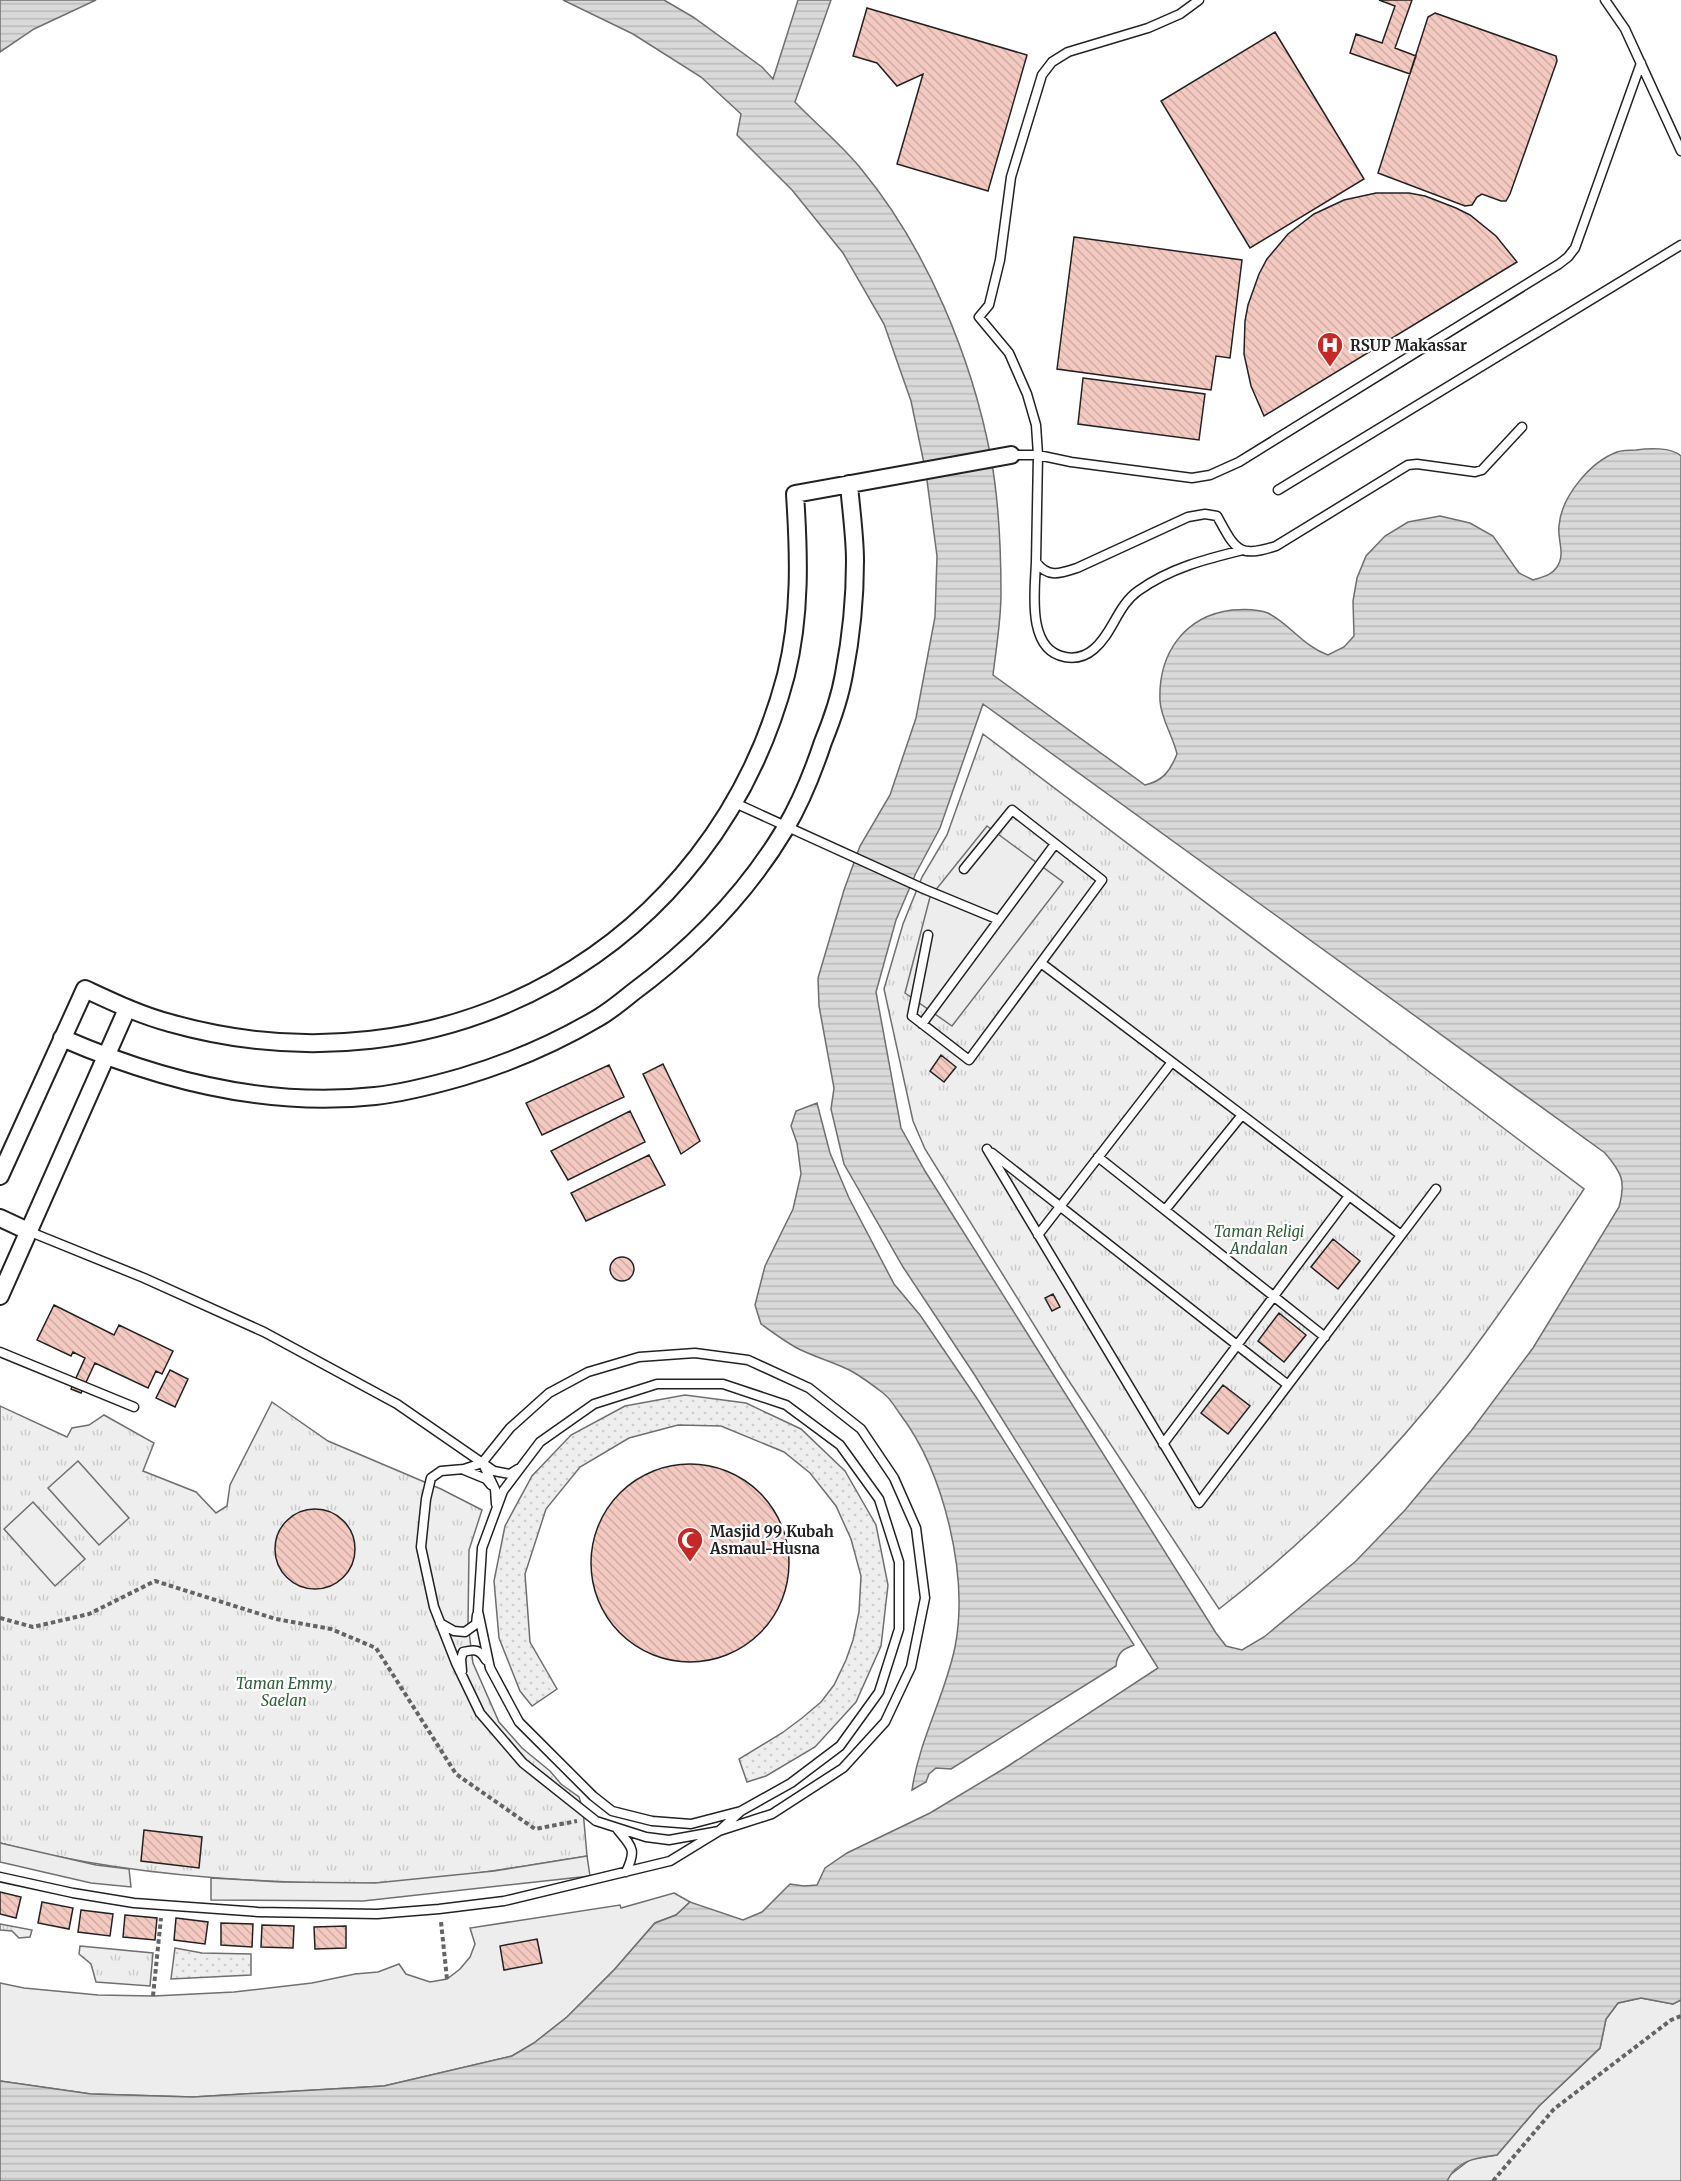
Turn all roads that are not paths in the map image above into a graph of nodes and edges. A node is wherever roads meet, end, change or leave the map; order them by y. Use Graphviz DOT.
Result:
graph roads {
  1 [pos="1198,0"];
  2 [pos="1605,0"];
  3 [pos="1641,63"];
  4 [pos="1681,151"];
  5 [pos="1681,245"];
  6 [pos="1522,427"];
  7 [pos="1011,455"];
  8 [pos="1038,455"];
  9 [pos="849,484"];
  10 [pos="1278,490"];
  11 [pos="1243,550"];
  12 [pos="1036,561"];
  13 [pos="735,803"];
  14 [pos="786,826"];
  15 [pos="1055,844"];
  16 [pos="964,869"];
  17 [pos="999,920"];
  18 [pos="928,935"];
  19 [pos="1041,963"];
  20 [pos="127,1009"];
  21 [pos="922,1024"];
  22 [pos="62,1038"];
  23 [pos="106,1058"];
  24 [pos="1172,1062"];
  25 [pos="1242,1115"];
  26 [pos="1098,1157"];
  27 [pos="0,1176"];
  28 [pos="1436,1189"];
  29 [pos="1349,1196"];
  30 [pos="1060,1206"];
  31 [pos="1165,1210"];
  32 [pos="0,1218"];
  33 [pos="28,1231"];
  34 [pos="1038,1234"];
  35 [pos="1401,1235"];
  36 [pos="0,1296"];
  37 [pos="1273,1296"];
  38 [pos="1325,1337"];
  39 [pos="1237,1345"];
  40 [pos="0,1352"];
  41 [pos="1288,1384"];
  42 [pos="134,1407"];
  43 [pos="1163,1444"];
  44 [pos="494,1448"];
  45 [pos="482,1463"];
  46 [pos="520,1468"];
  47 [pos="464,1469"];
  48 [pos="494,1471"];
  49 [pos="495,1489"];
  50 [pos="497,1508"];
  51 [pos="478,1611"];
  52 [pos="440,1623"];
  53 [pos="489,1664"];
  54 [pos="462,1675"];
  55 [pos="741,1811"];
  56 [pos="616,1828"];
  57 [pos="719,1831"];
  58 [pos="626,1872"];
  59 [pos="0,1877"];
  1 -- 8 [label="lane"];
  2 -- 3 [label="lane"];
  3 -- 4 [label="lane"];
  3 -- 8 [label="lane"];
  5 -- 10 [label="lane"];
  6 -- 11 [label="lane"];
  7 -- 8 [label="lane"];
  7 -- 9 [label="street"];
  8 -- 12 [label="lane"];
  9 -- 13 [label="street"];
  9 -- 14 [label="street"];
  11 -- 12 [label="lane"];
  11 -- 12 [label="lane"];
  13 -- 14 [label="lane"];
  13 -- 20 [label="street"];
  14 -- 17 [label="lane"];
  14 -- 23 [label="street"];
  15 -- 16 [label="lane"];
  15 -- 17 [label="lane"];
  15 -- 19 [label="lane"];
  17 -- 21 [label="lane"];
  18 -- 21 [label="lane"];
  19 -- 21 [label="lane"];
  19 -- 24 [label="lane"];
  20 -- 22 [label="street"];
  20 -- 23 [label="street"];
  22 -- 23 [label="street"];
  22 -- 27 [label="street"];
  23 -- 33 [label="street"];
  24 -- 25 [label="lane"];
  24 -- 26 [label="lane"];
  25 -- 29 [label="lane"];
  25 -- 31 [label="lane"];
  26 -- 30 [label="lane"];
  26 -- 31 [label="lane"];
  28 -- 35 [label="lane"];
  29 -- 35 [label="lane"];
  29 -- 37 [label="lane"];
  30 -- 34 [label="lane"];
  30 -- 34 [label="lane"];
  30 -- 39 [label="lane"];
  31 -- 37 [label="lane"];
  32 -- 33 [label="street"];
  33 -- 36 [label="street"];
  33 -- 45 [label="lane"];
  34 -- 43 [label="lane"];
  35 -- 38 [label="lane"];
  37 -- 38 [label="lane"];
  37 -- 39 [label="lane"];
  38 -- 41 [label="lane"];
  39 -- 41 [label="lane"];
  39 -- 43 [label="lane"];
  40 -- 42 [label="lane"];
  41 -- 43 [label="lane"];
  44 -- 45 [label="lane"];
  44 -- 48 [label="lane"];
  44 -- 57 [label="lane"];
  45 -- 47 [label="lane"];
  45 -- 48 [label="lane"];
  45 -- 49 [label="lane"];
  46 -- 48 [label="lane"];
  46 -- 50 [label="lane"];
  46 -- 55 [label="lane"];
  47 -- 49 [label="lane"];
  47 -- 52 [label="lane"];
  49 -- 50 [label="lane"];
  50 -- 51 [label="lane"];
  51 -- 52 [label="lane"];
  51 -- 53 [label="lane"];
  52 -- 54 [label="lane"];
  53 -- 54 [label="lane"];
  53 -- 55 [label="lane"];
  54 -- 56 [label="lane"];
  55 -- 57 [label="lane"];
  56 -- 57 [label="lane"];
  56 -- 58 [label="lane"];
  57 -- 58 [label="lane"];
  58 -- 59 [label="lane"];
}
